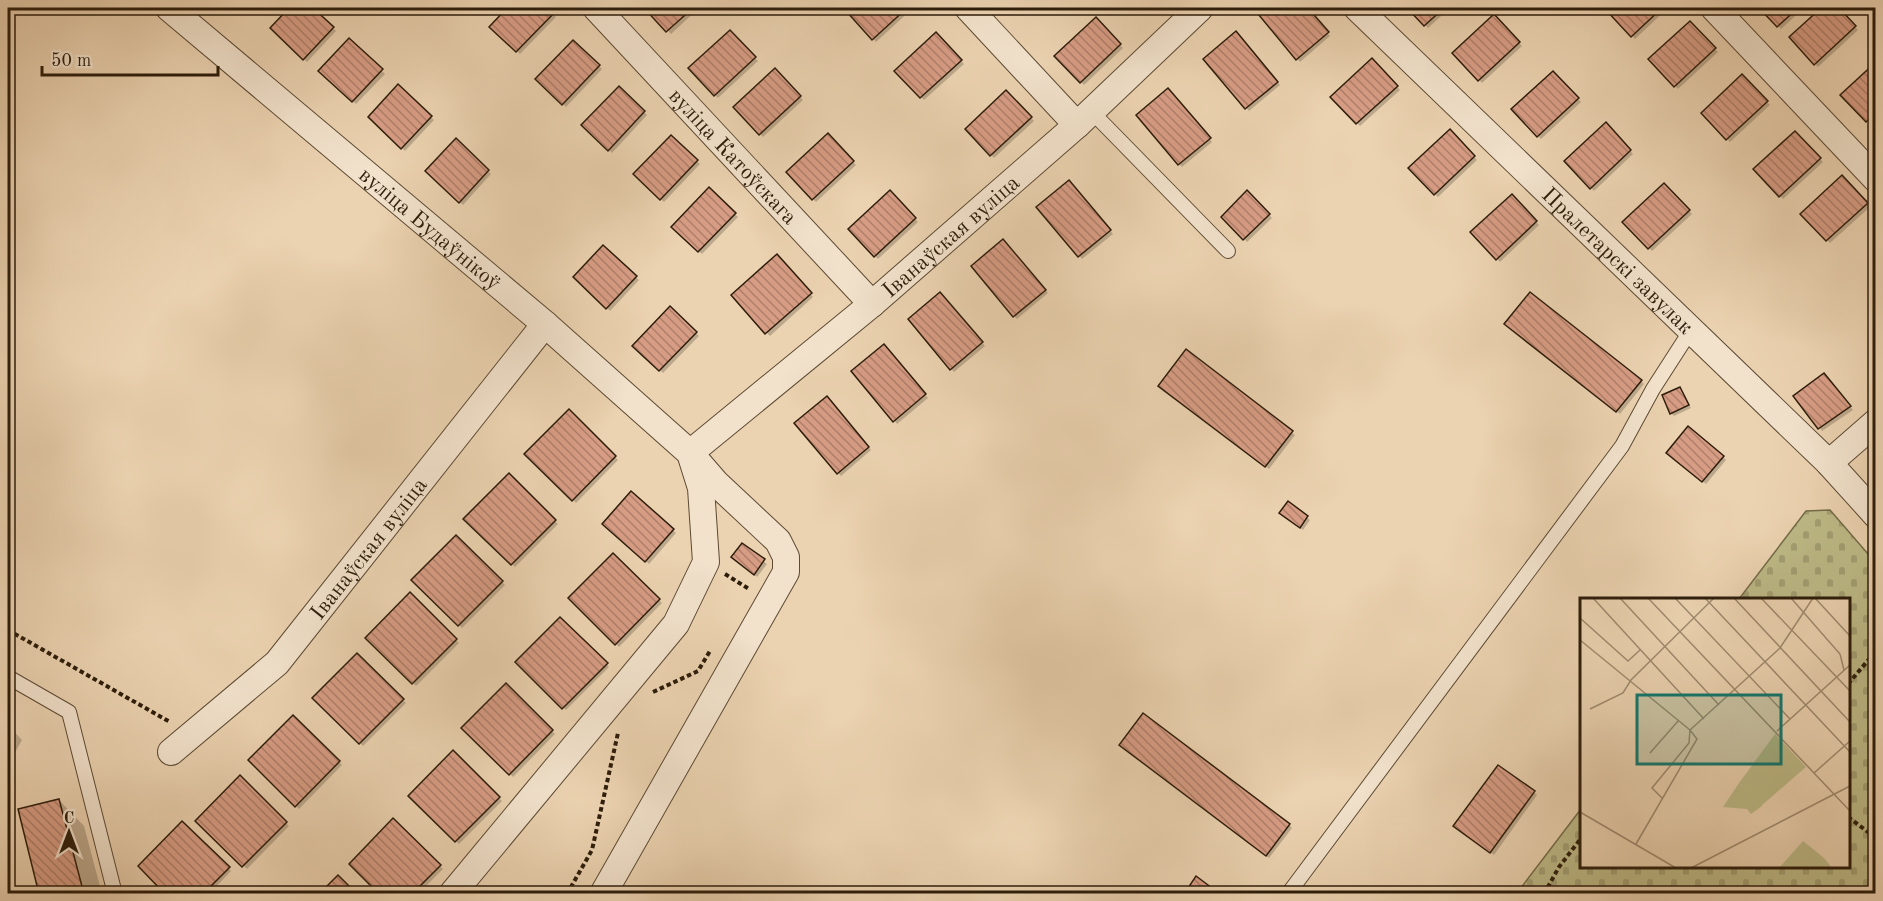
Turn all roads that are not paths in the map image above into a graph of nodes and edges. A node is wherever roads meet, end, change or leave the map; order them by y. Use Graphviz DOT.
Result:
graph roads {
  1 [pos="169,8"];
  2 [pos="596,8"];
  3 [pos="968,8"];
  4 [pos="1200,8"];
  5 [pos="1357,8"];
  6 [pos="1714,8"];
  7 [pos="1084,118"];
  8 [pos="1875,179"];
  9 [pos="1228,251"];
  10 [pos="872,304"];
  11 [pos="545,324"];
  12 [pos="1691,330"];
  13 [pos="1875,422"];
  14 [pos="690,453"];
  15 [pos="1829,463"];
  16 [pos="1875,515"];
  17 [pos="8,677"];
  18 [pos="171,752"];
  19 [pos="115,894"];
  20 [pos="452,894"];
  21 [pos="603,894"];
  22 [pos="1288,894"];
  1 -- 11 [label="street, вуліца Будаўнікоў"];
  2 -- 10 [label="street, вуліца Катоўскага"];
  3 -- 7 [label="street"];
  4 -- 7 [label="street, Іванаўская вуліца"];
  5 -- 12 [label="street, Пралетарскі завулак"];
  6 -- 8 [label="street"];
  7 -- 9 [label="lane"];
  7 -- 10 [label="street, Іванаўская вуліца"];
  10 -- 14 [label="street, Іванаўская вуліца"];
  11 -- 14 [label="street, вуліца Будаўнікоў"];
  11 -- 18 [label="street, Іванаўская вуліца"];
  12 -- 15 [label="street, Пралетарскі завулак"];
  12 -- 22 [label="lane"];
  13 -- 15 [label="street"];
  14 -- 20 [label="street"];
  14 -- 21 [label="street"];
  15 -- 16 [label="street, Пралетарскі завулак"];
  17 -- 19 [label="lane"];
}
